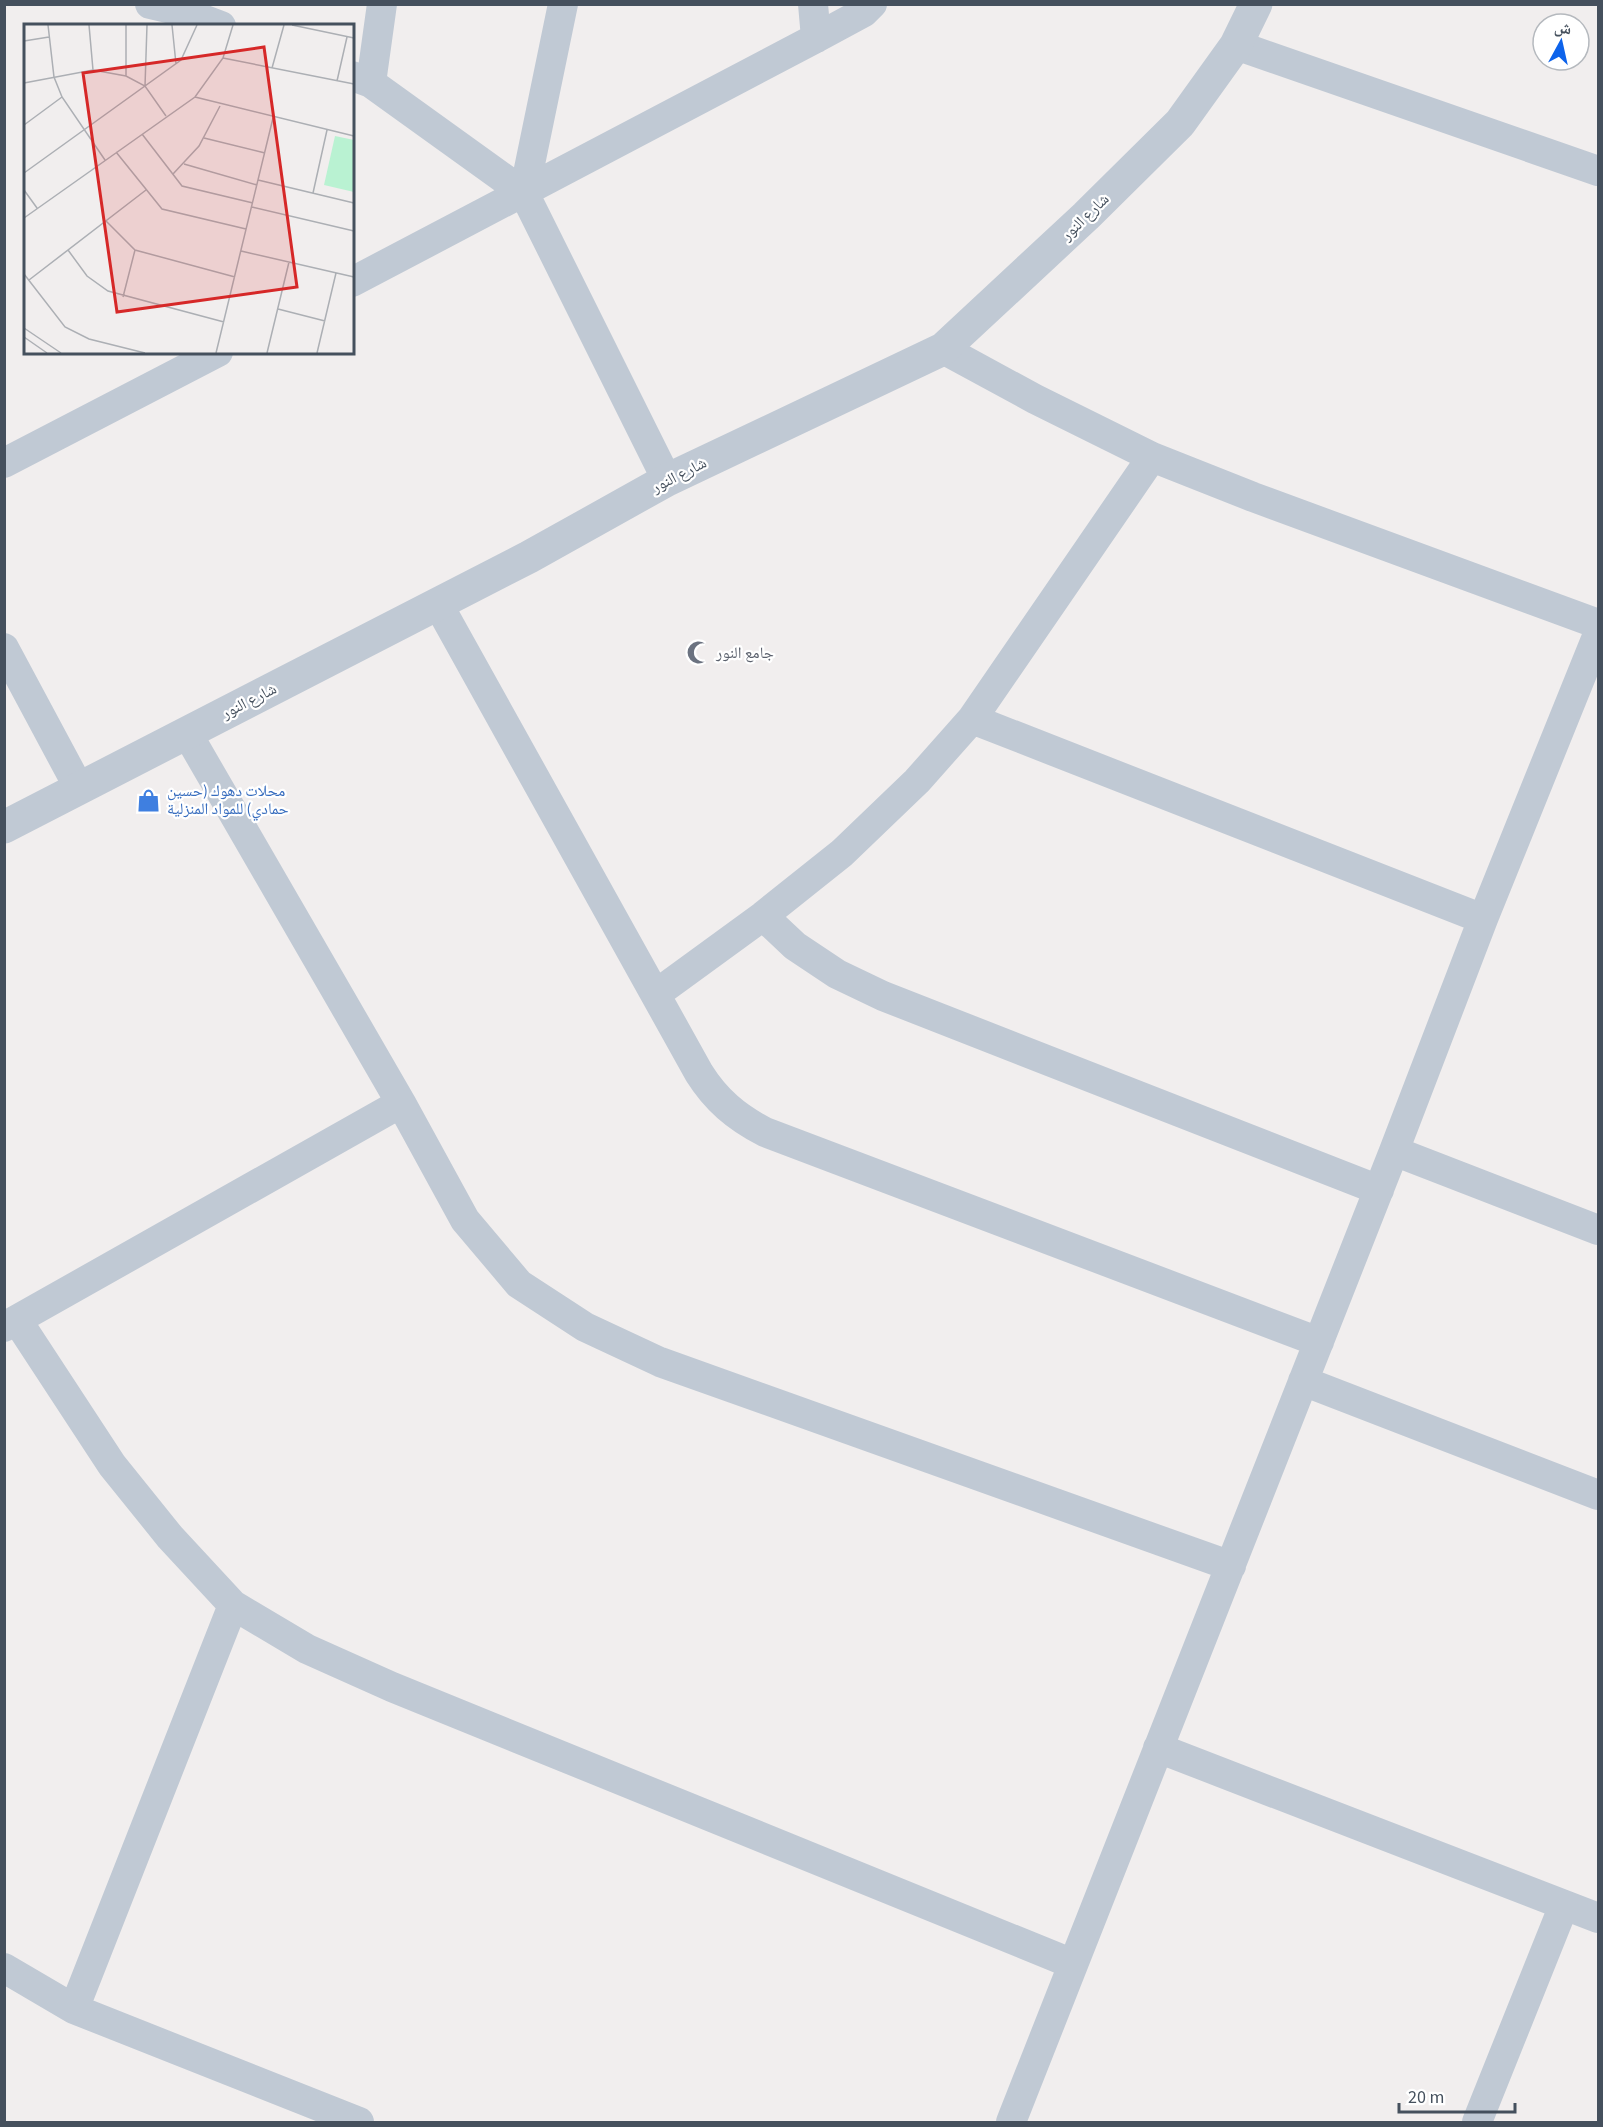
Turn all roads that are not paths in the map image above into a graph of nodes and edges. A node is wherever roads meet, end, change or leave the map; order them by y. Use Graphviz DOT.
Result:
graph roads {
  1 [pos="150,4"];
  2 [pos="382,4"];
  3 [pos="563,4"];
  4 [pos="813,4"];
  5 [pos="872,4"];
  6 [pos="1257,4"];
  7 [pos="216,24"];
  8 [pos="816,38"];
  9 [pos="1236,45"];
  10 [pos="362,79"];
  11 [pos="1599,171"];
  12 [pos="524,193"];
  13 [pos="354,281"];
  14 [pos="943,349"];
  15 [pos="214,354"];
  16 [pos="1152,457"];
  17 [pos="4,464"];
  18 [pos="667,480"];
  19 [pos="438,604"];
  20 [pos="1599,624"];
  21 [pos="1599,634"];
  22 [pos="4,648"];
  23 [pos="972,719"];
  24 [pos="187,733"];
  25 [pos="79,788"];
  26 [pos="4,827"];
  27 [pos="763,916"];
  28 [pos="1483,919"];
  29 [pos="656,994"];
  30 [pos="401,1102"];
  31 [pos="1394,1151"];
  32 [pos="1378,1190"];
  33 [pos="1599,1230"];
  34 [pos="11,1324"];
  35 [pos="1319,1342"];
  36 [pos="1303,1381"];
  37 [pos="1599,1495"];
  38 [pos="1230,1566"];
  39 [pos="233,1605"];
  40 [pos="1158,1748"];
  41 [pos="1564,1905"];
  42 [pos="1599,1918"];
  43 [pos="1073,1964"];
  44 [pos="4,1968"];
  45 [pos="74,2008"];
  46 [pos="359,2122"];
  47 [pos="1011,2122"];
  48 [pos="1477,2122"];
  1 -- 7 [label="street"];
  2 -- 10 [label="street"];
  3 -- 12 [label="street"];
  4 -- 8 [label="street"];
  5 -- 8 [label="street"];
  6 -- 9 [label="street, شارع النور"];
  8 -- 12 [label="street"];
  9 -- 11 [label="street"];
  9 -- 14 [label="street, شارع النور"];
  10 -- 12 [label="street"];
  12 -- 13 [label="street"];
  12 -- 18 [label="street"];
  14 -- 16 [label="street"];
  14 -- 18 [label="street, شارع النور"];
  15 -- 17 [label="street"];
  16 -- 20 [label="street"];
  16 -- 23 [label="street"];
  18 -- 19 [label="street, شارع النور"];
  19 -- 24 [label="street, شارع النور"];
  19 -- 29 [label="street"];
  21 -- 28 [label="street"];
  22 -- 25 [label="street"];
  23 -- 27 [label="street"];
  23 -- 28 [label="street"];
  24 -- 25 [label="street, شارع النور"];
  24 -- 30 [label="street"];
  25 -- 26 [label="street, شارع النور"];
  27 -- 29 [label="street"];
  27 -- 32 [label="street"];
  28 -- 31 [label="street"];
  29 -- 35 [label="street"];
  30 -- 34 [label="street"];
  30 -- 38 [label="street"];
  31 -- 32 [label="street"];
  31 -- 33 [label="street"];
  32 -- 35 [label="street"];
  34 -- 39 [label="street"];
  35 -- 36 [label="street"];
  36 -- 37 [label="street"];
  36 -- 38 [label="street"];
  38 -- 40 [label="street"];
  39 -- 43 [label="street"];
  39 -- 45 [label="street"];
  40 -- 41 [label="street"];
  40 -- 43 [label="street"];
  41 -- 42 [label="street"];
  41 -- 48 [label="street"];
  43 -- 47 [label="street"];
  44 -- 45 [label="street"];
  45 -- 46 [label="street"];
}
